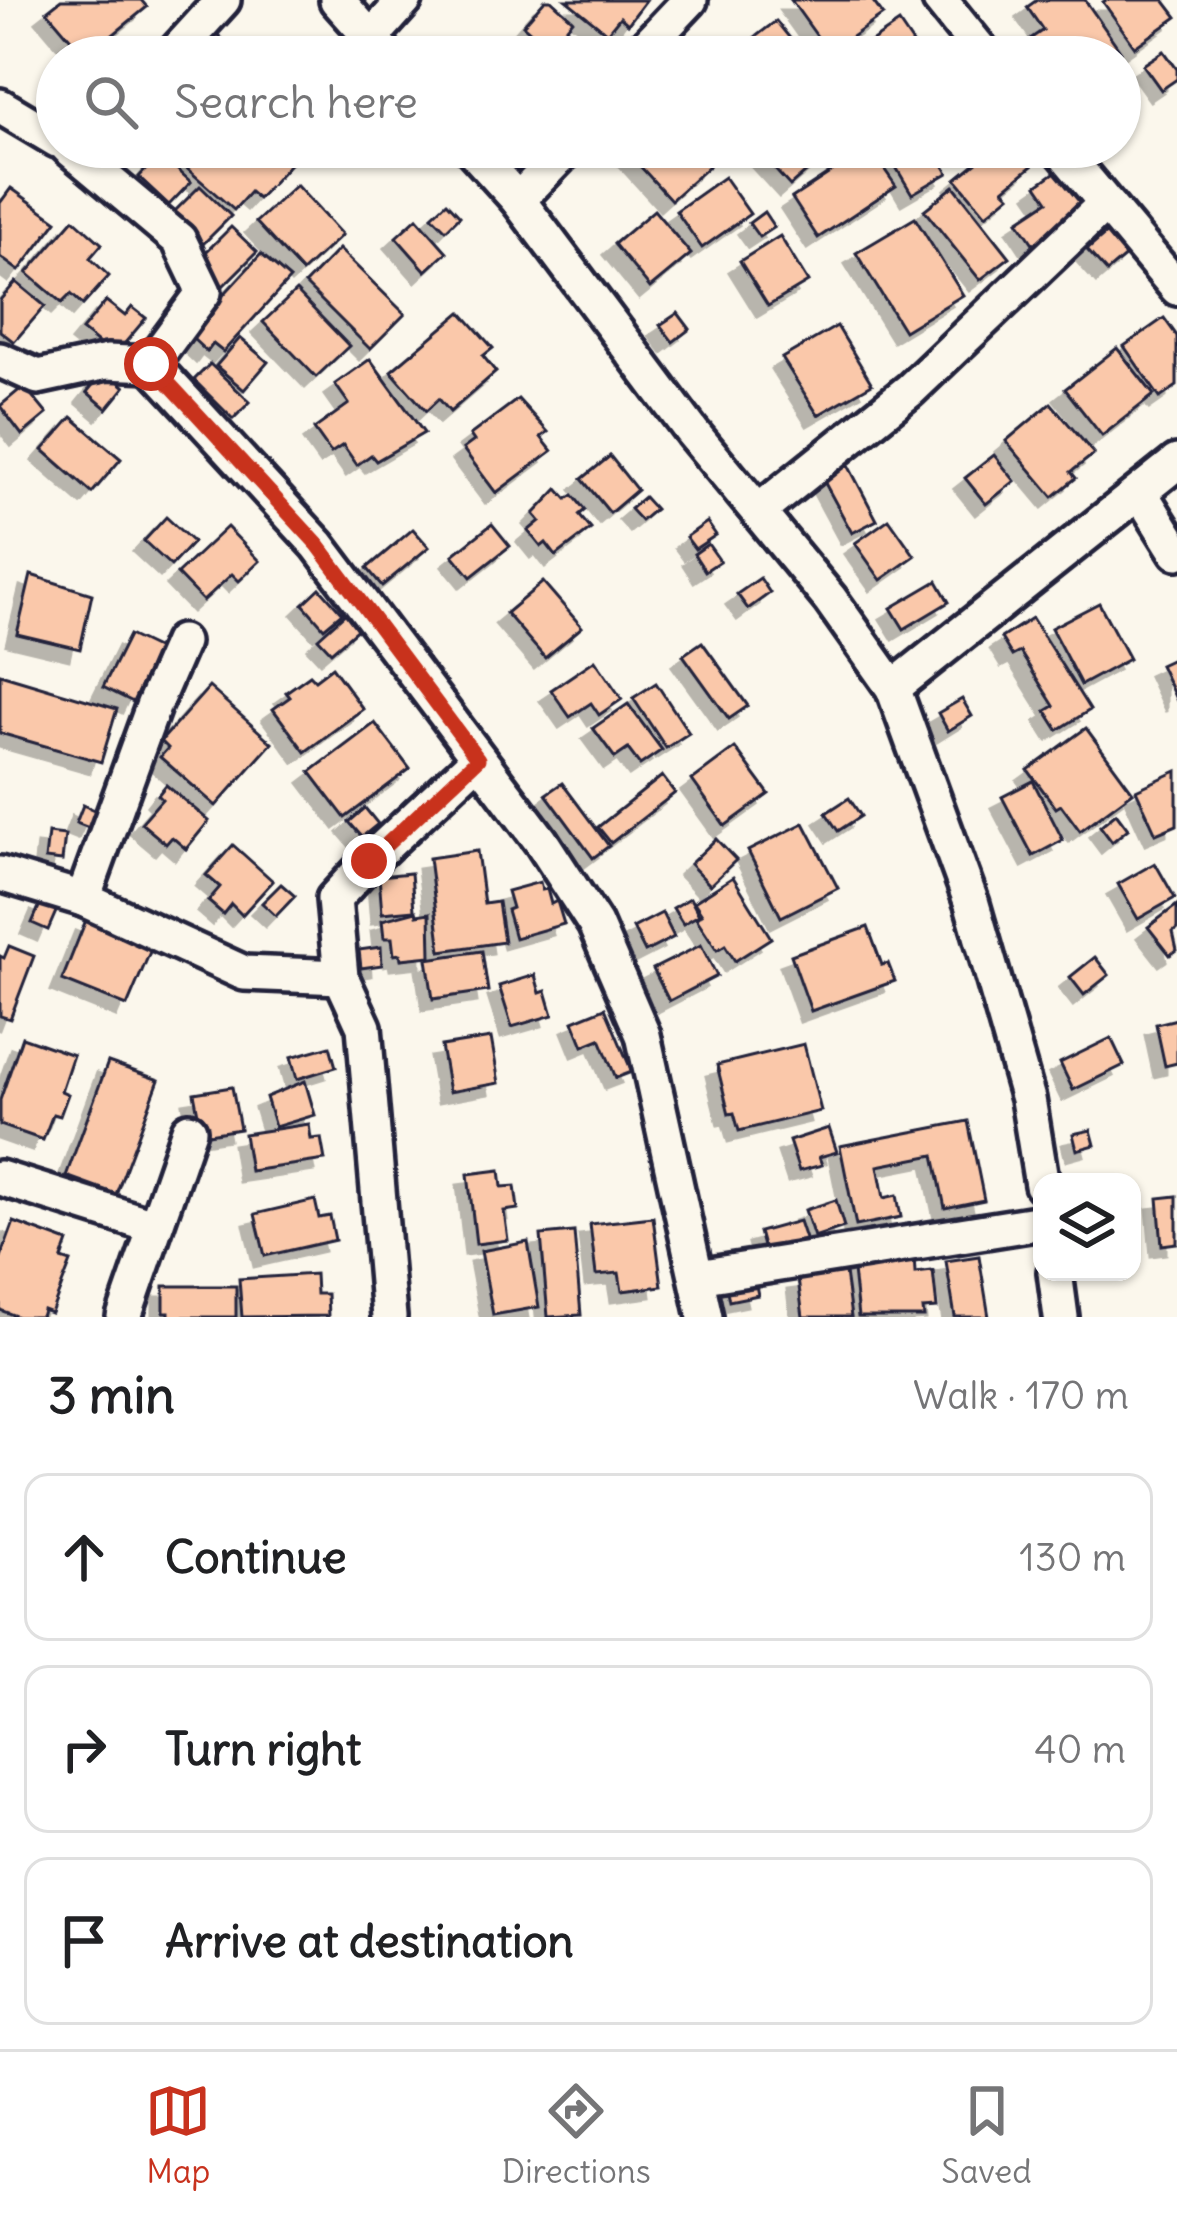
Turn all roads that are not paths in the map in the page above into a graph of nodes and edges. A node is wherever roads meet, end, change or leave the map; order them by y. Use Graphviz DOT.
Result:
graph roads {
  1 [pos="224,0"];
  2 [pos="337,0"];
  3 [pos="405,0"];
  4 [pos="690,0"];
  5 [pos="940,0"];
  6 [pos="191,36"];
  7 [pos="368,36"];
  8 [pos="386,36"];
  9 [pos="653,36"];
  10 [pos="969,36"];
  11 [pos="0,106"];
  12 [pos="36,127"];
  13 [pos="95,168"];
  14 [pos="489,168"];
  15 [pos="548,168"];
  16 [pos="1076,168"];
  17 [pos="518,200"];
  18 [pos="1106,204"];
  19 [pos="1169,266"];
  20 [pos="0,360"];
  21 [pos="151,364"];
  22 [pos="1177,463"];
  23 [pos="1141,494"];
  24 [pos="759,511"];
  25 [pos="1177,552"];
  26 [pos="181,642"];
  27 [pos="893,688"];
  28 [pos="478,759"];
  29 [pos="0,874"];
  30 [pos="83,899"];
  31 [pos="341,977"];
  32 [pos="189,1130"];
  33 [pos="1040,1173"];
  34 [pos="0,1178"];
  35 [pos="1033,1223"];
  36 [pos="153,1226"];
  37 [pos="698,1277"];
  38 [pos="1056,1281"];
  39 [pos="124,1317"];
  40 [pos="388,1317"];
  41 [pos="705,1317"];
  42 [pos="1060,1317"];
  1 -- 6 [label="street"];
  2 -- 7 [label="street"];
  3 -- 8 [label="street"];
  4 -- 9 [label="street"];
  5 -- 10 [label="street"];
  11 -- 12 [label="street"];
  13 -- 21 [label="street"];
  14 -- 17 [label="street"];
  15 -- 17 [label="street"];
  16 -- 18 [label="street"];
  17 -- 24 [label="street"];
  18 -- 19 [label="street"];
  18 -- 24 [label="street"];
  20 -- 21 [label="street"];
  21 -- 28 [label="street"];
  22 -- 23 [label="street"];
  23 -- 25 [label="street"];
  23 -- 27 [label="street"];
  24 -- 27 [label="street"];
  26 -- 30 [label="street"];
  27 -- 33 [label="street"];
  28 -- 31 [label="street"];
  28 -- 37 [label="street"];
  29 -- 30 [label="street"];
  30 -- 31 [label="street"];
  31 -- 40 [label="street"];
  32 -- 36 [label="street"];
  34 -- 36 [label="street"];
  35 -- 37 [label="street"];
  36 -- 39 [label="street"];
  37 -- 41 [label="street"];
  38 -- 42 [label="street"];
}
